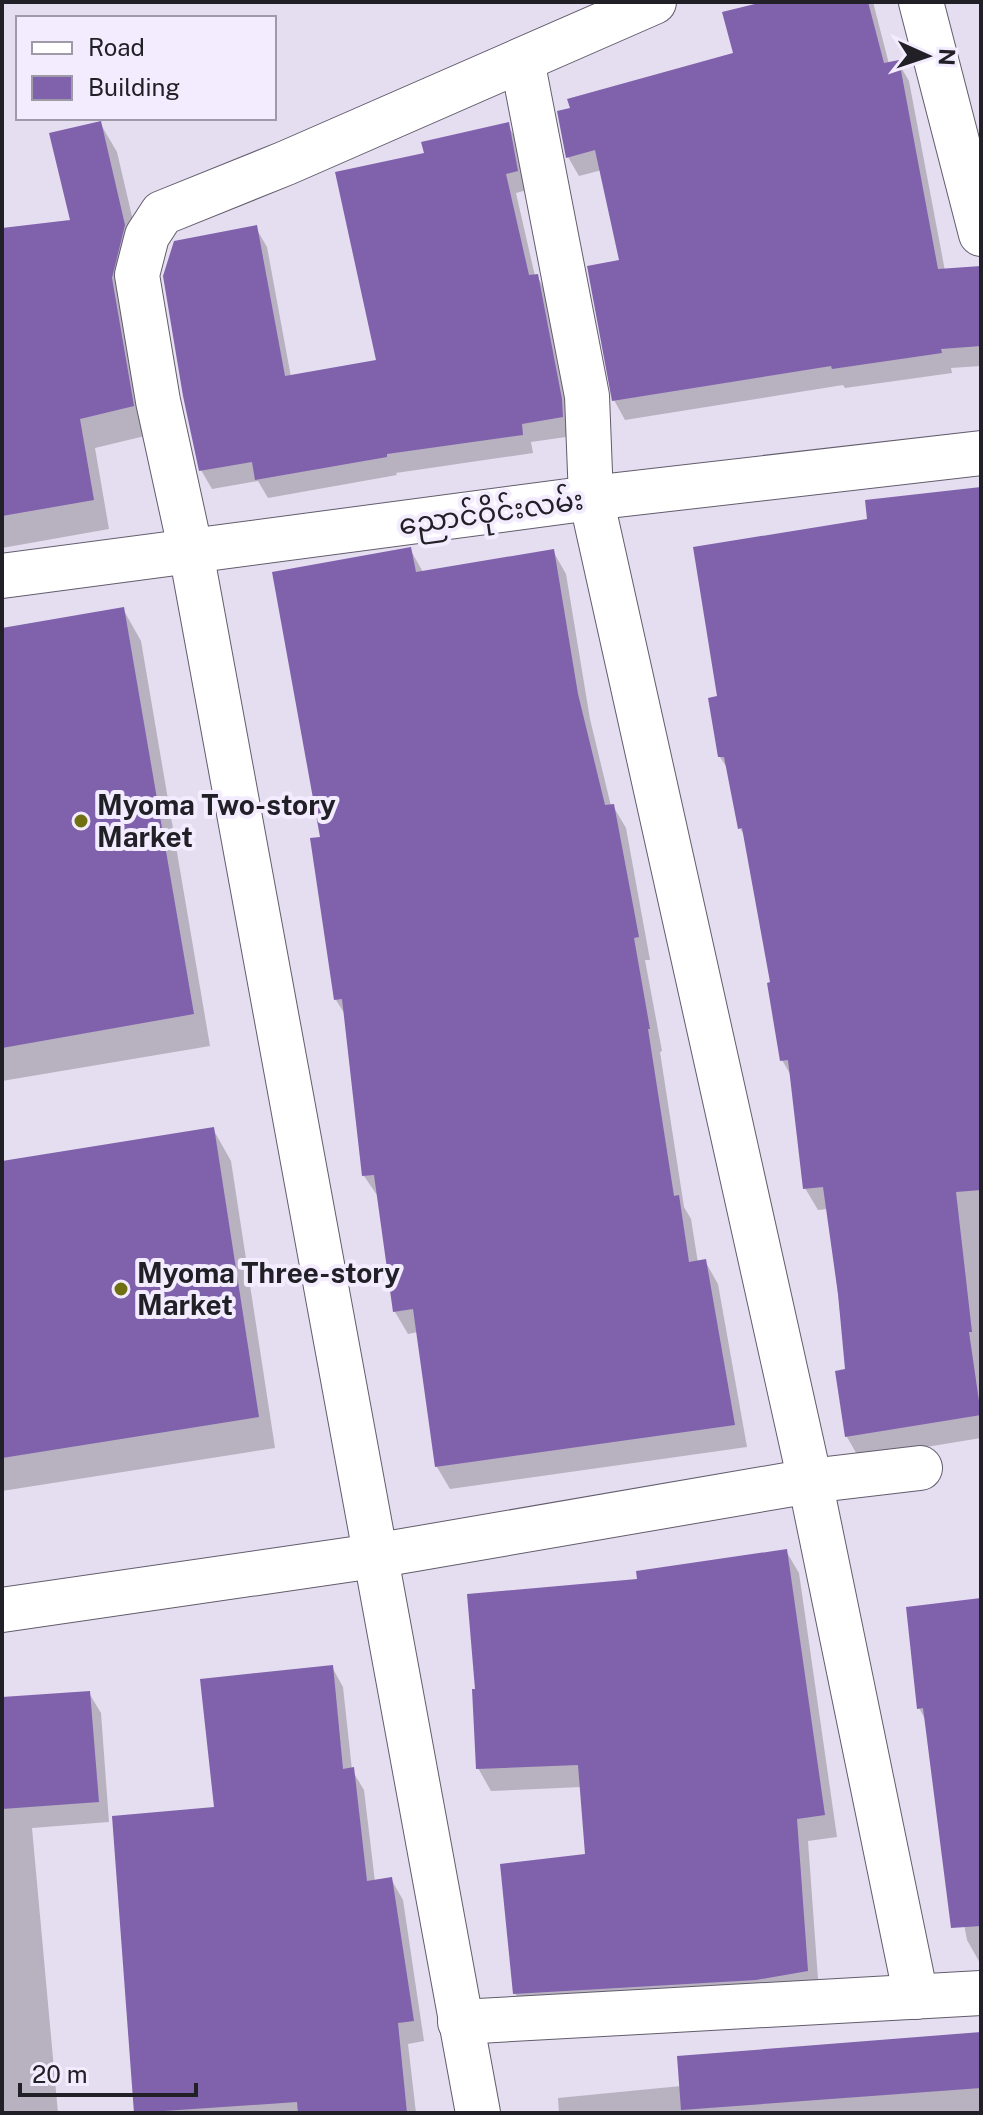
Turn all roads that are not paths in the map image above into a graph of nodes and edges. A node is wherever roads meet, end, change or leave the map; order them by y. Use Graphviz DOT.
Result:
graph roads {
  1 [pos="654,2"];
  2 [pos="921,2"];
  3 [pos="522,60"];
  4 [pos="981,234"];
  5 [pos="981,453"];
  6 [pos="591,498"];
  7 [pos="191,552"];
  8 [pos="2,576"];
  9 [pos="920,1468"];
  10 [pos="810,1481"];
  11 [pos="374,1556"];
  12 [pos="2,1610"];
  13 [pos="981,1993"];
  14 [pos="916,1997"];
  15 [pos="460,2022"];
  16 [pos="478,2113"];
  1 -- 3 [label="street"];
  2 -- 4 [label="street"];
  3 -- 6 [label="street"];
  3 -- 7 [label="street"];
  5 -- 6 [label="street, ညောင်ဝိုင်းလမ်း"];
  6 -- 7 [label="street, ညောင်ဝိုင်းလမ်း"];
  6 -- 10 [label="street"];
  7 -- 8 [label="street, ညောင်ဝိုင်းလမ်း"];
  7 -- 11 [label="street"];
  9 -- 10 [label="street"];
  10 -- 11 [label="street"];
  10 -- 14 [label="street"];
  11 -- 12 [label="street"];
  11 -- 15 [label="street"];
  13 -- 14 [label="street"];
  14 -- 15 [label="street"];
  15 -- 16 [label="street"];
}
